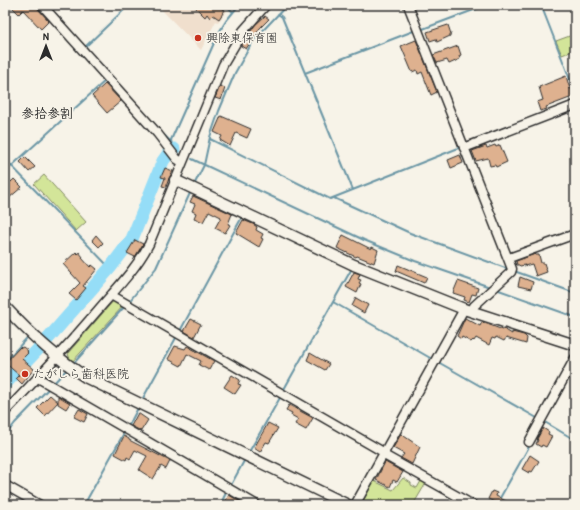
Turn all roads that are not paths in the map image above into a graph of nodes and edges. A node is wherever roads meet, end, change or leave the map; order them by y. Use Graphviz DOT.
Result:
graph roads {
  1 [pos="42,5"];
  2 [pos="266,5"];
  3 [pos="408,5"];
  4 [pos="575,105"];
  5 [pos="464,147"];
  6 [pos="182,162"];
  7 [pos="175,180"];
  8 [pos="575,234"];
  9 [pos="509,258"];
  10 [pos="111,295"];
  11 [pos="5,307"];
  12 [pos="468,310"];
  13 [pos="575,345"];
  14 [pos="57,357"];
  15 [pos="575,358"];
  16 [pos="38,378"];
  17 [pos="5,412"];
  18 [pos="529,442"];
  19 [pos="384,454"];
  20 [pos="5,485"];
  21 [pos="40,505"];
  22 [pos="257,505"];
  23 [pos="348,505"];
  24 [pos="356,505"];
  25 [pos="473,505"];
  1 -- 6 [label="street"];
  2 -- 6 [label="street"];
  3 -- 5 [label="street"];
  4 -- 5 [label="street"];
  5 -- 9 [label="street"];
  6 -- 7 [label="street"];
  7 -- 10 [label="street"];
  7 -- 12 [label="street"];
  8 -- 9 [label="street"];
  9 -- 12 [label="street"];
  10 -- 14 [label="street"];
  10 -- 19 [label="street"];
  11 -- 14 [label="street"];
  12 -- 13 [label="street"];
  12 -- 19 [label="street"];
  14 -- 16 [label="street"];
  14 -- 23 [label="street"];
  15 -- 18 [label="street"];
  16 -- 17 [label="street"];
  16 -- 22 [label="street"];
  19 -- 24 [label="street"];
  19 -- 25 [label="street"];
  20 -- 21 [label="street"];
}
